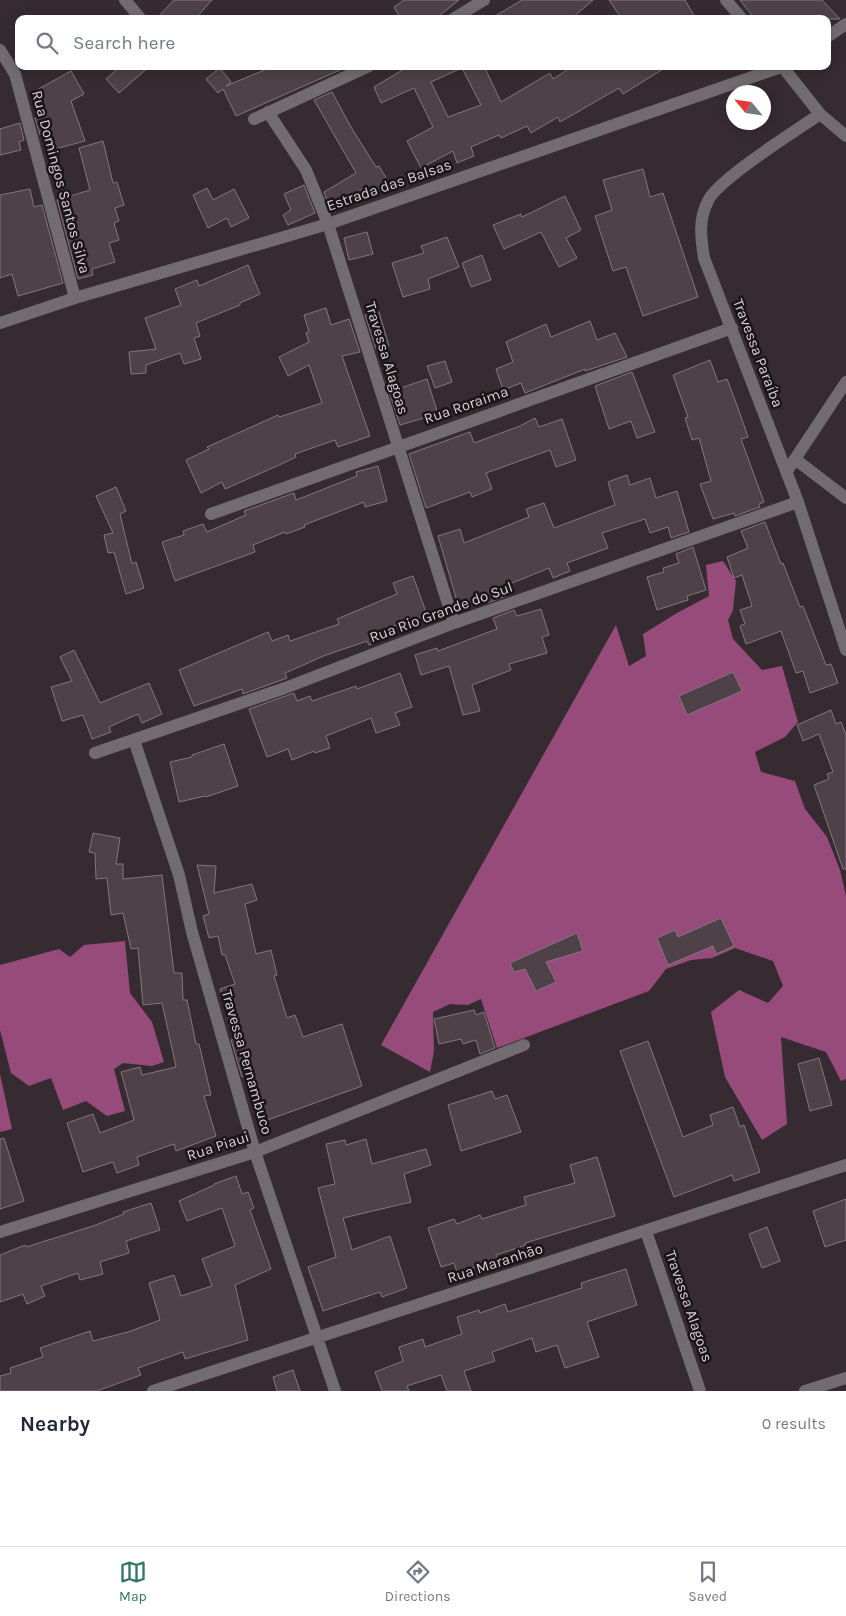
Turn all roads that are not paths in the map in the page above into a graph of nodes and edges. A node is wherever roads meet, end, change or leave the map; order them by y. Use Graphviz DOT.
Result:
graph roads {
  1 [pos="125,0"];
  2 [pos="484,0"];
  3 [pos="726,0"];
  4 [pos="138,15"];
  5 [pos="460,15"];
  6 [pos="739,15"];
  7 [pos="846,24"];
  8 [pos="831,34"];
  9 [pos="0,50"];
  10 [pos="360,70"];
  11 [pos="774,70"];
  12 [pos="785,70"];
  13 [pos="268,112"];
  14 [pos="820,114"];
  15 [pos="254,119"];
  16 [pos="846,136"];
  17 [pos="328,224"];
  18 [pos="75,298"];
  19 [pos="0,322"];
  20 [pos="732,328"];
  21 [pos="846,382"];
  22 [pos="397,447"];
  23 [pos="795,459"];
  24 [pos="787,471"];
  25 [pos="846,498"];
  26 [pos="798,502"];
  27 [pos="211,514"];
  28 [pos="454,623"];
  29 [pos="846,650"];
  30 [pos="134,740"];
  31 [pos="95,753"];
  32 [pos="524,1045"];
  33 [pos="256,1152"];
  34 [pos="846,1165"];
  35 [pos="646,1231"];
  36 [pos="0,1232"];
  37 [pos="317,1338"];
  38 [pos="846,1378"];
  39 [pos="153,1391"];
  40 [pos="334,1391"];
  41 [pos="700,1391"];
  42 [pos="805,1391"];
  1 -- 4 [label="street"];
  2 -- 5 [label="street"];
  3 -- 6 [label="street"];
  7 -- 8 [label="street"];
  9 -- 18 [label="street, Rua Domingos Santos Silva"];
  10 -- 13 [label="street"];
  11 -- 17 [label="street, Estrada das Balsas"];
  12 -- 14 [label="street"];
  13 -- 15 [label="street"];
  13 -- 17 [label="street, Travessa Alagoas"];
  14 -- 16 [label="street"];
  14 -- 20 [label="street, Travessa Paraíba"];
  17 -- 18 [label="street, Estrada das Balsas"];
  17 -- 22 [label="street, Travessa Alagoas"];
  18 -- 19 [label="street, Estrada das Balsas"];
  20 -- 22 [label="street, Rua Roraima"];
  20 -- 24 [label="street, Travessa Paraíba"];
  21 -- 23 [label="street"];
  22 -- 27 [label="street, Rua Roraima"];
  22 -- 28 [label="street, Travessa Alagoas"];
  23 -- 24 [label="street"];
  23 -- 25 [label="street"];
  24 -- 26 [label="street, Travessa Paraíba"];
  26 -- 28 [label="street, Rua Rio Grande do Sul"];
  26 -- 29 [label="street, Travessa Paraíba"];
  28 -- 30 [label="street, Rua Rio Grande do Sul"];
  30 -- 31 [label="street, Rua Rio Grande do Sul"];
  30 -- 33 [label="street, Travessa Pernambuco"];
  32 -- 33 [label="street, Rua Piaui"];
  33 -- 36 [label="street, Rua Piaui"];
  33 -- 37 [label="street, Travessa Pernambuco"];
  34 -- 35 [label="street, Rua Maranhão"];
  35 -- 37 [label="street, Rua Maranhão"];
  35 -- 41 [label="street, Travessa Alagoas"];
  37 -- 39 [label="street, Rua Maranhão"];
  37 -- 40 [label="street, Travessa Pernambuco"];
  38 -- 42 [label="street"];
}
